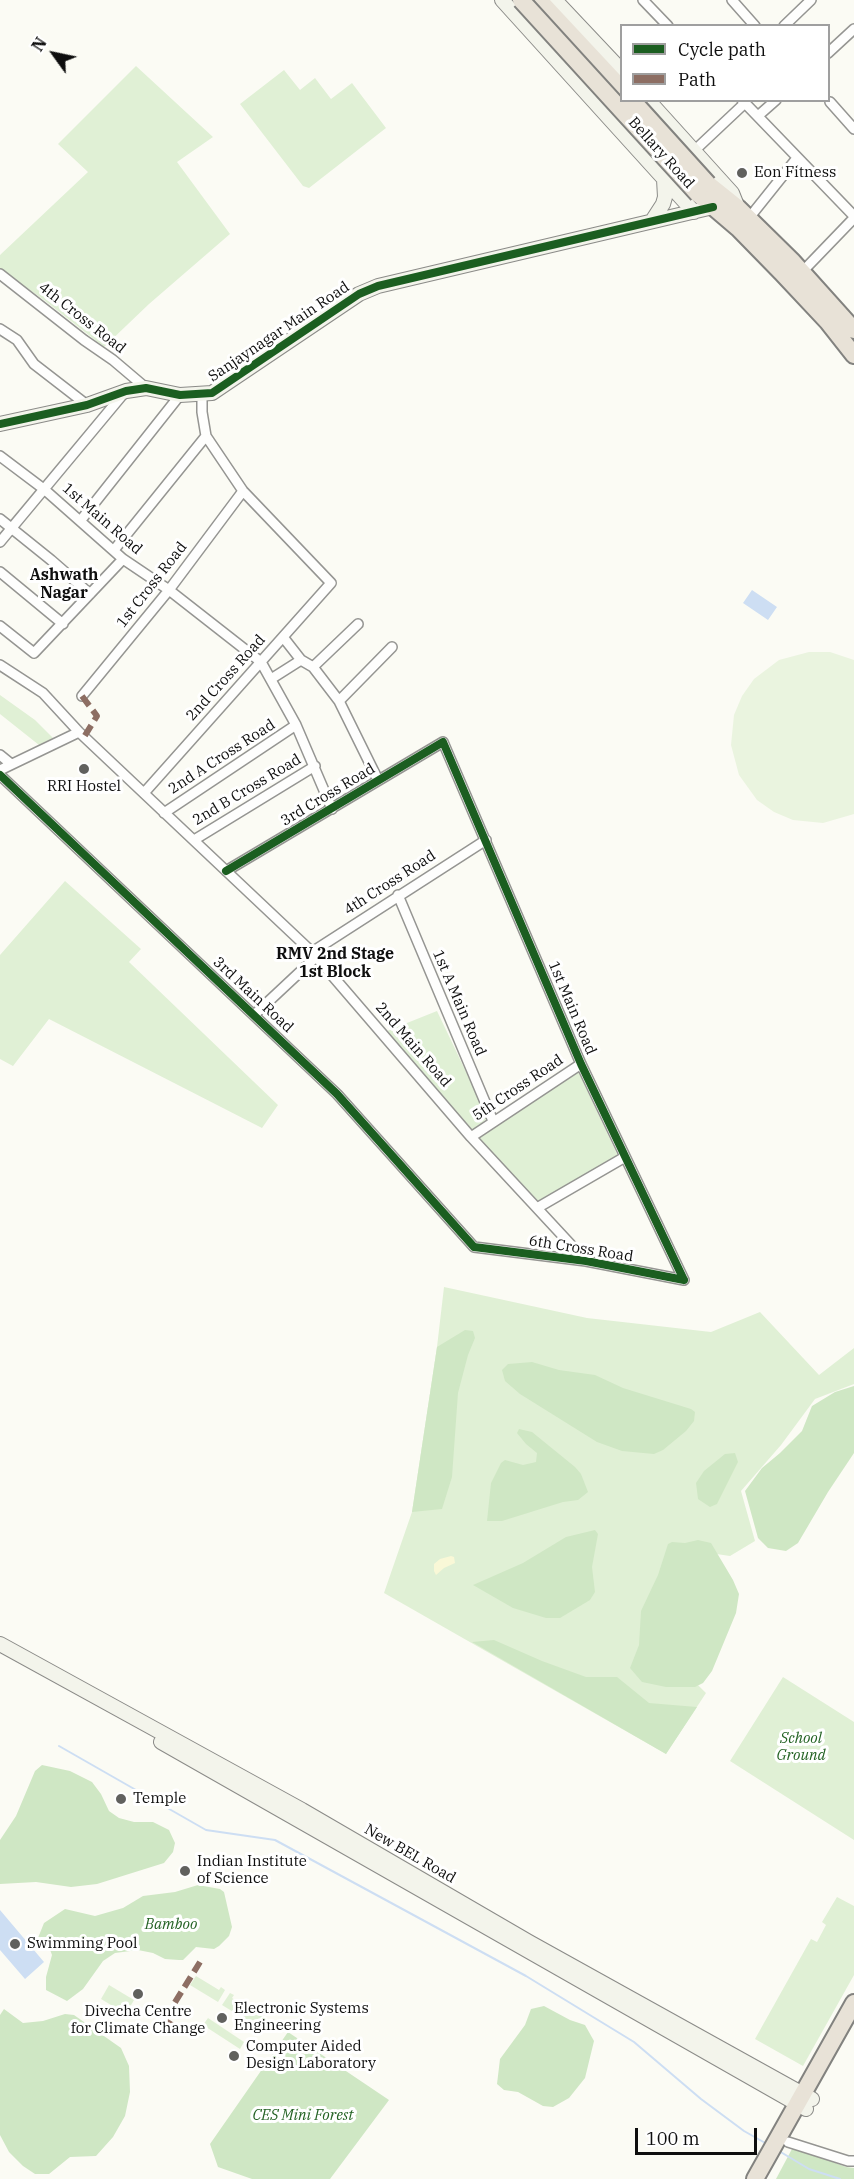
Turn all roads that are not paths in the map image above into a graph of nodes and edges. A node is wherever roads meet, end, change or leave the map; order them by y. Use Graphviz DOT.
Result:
graph roads {
  1 [pos="502,0"];
  2 [pos="521,0"];
  3 [pos="539,0"];
  4 [pos="555,0"];
  5 [pos="643,0"];
  6 [pos="732,0"];
  7 [pos="811,0"];
  8 [pos="666,24"];
  9 [pos="753,24"];
  10 [pos="786,24"];
  11 [pos="854,29"];
  12 [pos="830,51"];
  13 [pos="620,70"];
  14 [pos="620,88"];
  15 [pos="634,102"];
  16 [pos="644,102"];
  17 [pos="648,102"];
  18 [pos="744,102"];
  19 [pos="774,102"];
  20 [pos="830,102"];
  21 [pos="759,115"];
  22 [pos="667,122"];
  23 [pos="615,126"];
  24 [pos="854,129"];
  25 [pos="638,148"];
  26 [pos="694,151"];
  27 [pos="797,158"];
  28 [pos="664,179"];
  29 [pos="703,189"];
  30 [pos="702,210"];
  31 [pos="743,213"];
  32 [pos="854,217"];
  33 [pos="652,221"];
  34 [pos="802,272"];
  35 [pos="0,274"];
  36 [pos="0,329"];
  37 [pos="854,330"];
  38 [pos="854,355"];
  39 [pos="146,388"];
  40 [pos="126,391"];
  41 [pos="180,395"];
  42 [pos="202,395"];
  43 [pos="87,405"];
  44 [pos="1,426"];
  45 [pos="206,436"];
  46 [pos="0,456"];
  47 [pos="45,490"];
  48 [pos="243,491"];
  49 [pos="0,519"];
  50 [pos="81,520"];
  51 [pos="12,529"];
  52 [pos="0,542"];
  53 [pos="114,550"];
  54 [pos="123,559"];
  55 [pos="0,572"];
  56 [pos="169,590"];
  57 [pos="90,594"];
  58 [pos="63,624"];
  59 [pos="358,624"];
  60 [pos="0,626"];
  61 [pos="283,637"];
  62 [pos="392,648"];
  63 [pos="301,660"];
  64 [pos="261,662"];
  65 [pos="0,665"];
  66 [pos="313,667"];
  67 [pos="271,679"];
  68 [pos="82,696"];
  69 [pos="339,701"];
  70 [pos="296,725"];
  71 [pos="79,732"];
  72 [pos="443,742"];
  73 [pos="0,755"];
  74 [pos="11,764"];
  75 [pos="315,766"];
  76 [pos="0,770"];
  77 [pos="0,775"];
  78 [pos="378,780"];
  79 [pos="144,793"];
  80 [pos="332,809"];
  81 [pos="164,813"];
  82 [pos="194,840"];
  83 [pos="486,840"];
  84 [pos="226,871"];
  85 [pos="398,895"];
  86 [pos="314,954"];
  87 [pos="254,1015"];
  88 [pos="581,1064"];
  89 [pos="494,1121"];
  90 [pos="471,1137"];
  91 [pos="625,1157"];
  92 [pos="537,1208"];
  93 [pos="474,1247"];
  94 [pos="586,1261"];
  95 [pos="684,1280"];
  96 [pos="0,1644"];
  97 [pos="0,1652"];
  98 [pos="854,2003"];
  99 [pos="854,2022"];
  100 [pos="804,2101"];
  101 [pos="779,2148"];
  102 [pos="854,2161"];
  103 [pos="755,2179"];
  104 [pos="767,2179"];
  1 -- 23 [label="main road"];
  2 -- 29 [label="highway, Bellary Road, bridge"];
  3 -- 14 [label="highway"];
  4 -- 13 [label="main road"];
  5 -- 8 [label="street"];
  6 -- 9 [label="street"];
  7 -- 10 [label="street"];
  11 -- 12 [label="street"];
  15 -- 29 [label="highway, Bellary Road, bridge"];
  16 -- 23 [label="main road"];
  17 -- 22 [label="main road"];
  18 -- 21 [label="street"];
  18 -- 26 [label="street"];
  19 -- 21 [label="street"];
  20 -- 24 [label="street"];
  21 -- 27 [label="street"];
  22 -- 25 [label="main road"];
  22 -- 26 [label="main road"];
  23 -- 25 [label="main road"];
  25 -- 28 [label="main road"];
  25 -- 30 [label="main road"];
  26 -- 31 [label="main road"];
  27 -- 31 [label="street"];
  27 -- 32 [label="street"];
  28 -- 30 [label="main road"];
  28 -- 33 [label="main road"];
  29 -- 30 [label="highway, Bellary Road"];
  29 -- 31 [label="highway, Bellary Road"];
  30 -- 33 [label="main road, Sanjaynagar Main Road"];
  30 -- 38 [label="highway, Bellary Road"];
  31 -- 34 [label="highway, Bellary Road"];
  32 -- 34 [label="street"];
  33 -- 42 [label="main road, Sanjaynagar Main Road"];
  34 -- 37 [label="highway, Bellary Road"];
  35 -- 39 [label="street, 4th Cross Road"];
  36 -- 43 [label="street"];
  39 -- 40 [label="main road, Sanjaynagar Main Road"];
  39 -- 41 [label="main road, Sanjaynagar Main Road"];
  40 -- 43 [label="main road, Sanjaynagar Main Road"];
  40 -- 47 [label="street"];
  41 -- 42 [label="main road, Sanjaynagar Main Road"];
  41 -- 50 [label="street"];
  42 -- 45 [label="street"];
  43 -- 44 [label="main road, Sanjaynagar Main Road"];
  45 -- 48 [label="street"];
  45 -- 53 [label="street"];
  46 -- 47 [label="street"];
  47 -- 50 [label="street, 1st Main Road"];
  47 -- 51 [label="street"];
  48 -- 56 [label="street, 1st Cross Road"];
  48 -- 61 [label="street, 2nd Cross Road"];
  49 -- 51 [label="street"];
  50 -- 53 [label="street, 1st Main Road"];
  51 -- 52 [label="street"];
  51 -- 57 [label="street"];
  53 -- 54 [label="street, 1st Main Road"];
  54 -- 56 [label="street, 1st Main Road"];
  54 -- 57 [label="street"];
  55 -- 58 [label="street"];
  56 -- 64 [label="street"];
  56 -- 68 [label="street, 1st Cross Road"];
  57 -- 58 [label="street"];
  58 -- 60 [label="street"];
  59 -- 66 [label="street"];
  61 -- 63 [label="street"];
  61 -- 64 [label="street, 2nd Cross Road"];
  62 -- 69 [label="street"];
  63 -- 66 [label="street"];
  63 -- 67 [label="street"];
  64 -- 67 [label="street"];
  64 -- 79 [label="street, 2nd Cross Road"];
  65 -- 71 [label="street, 2nd Main Road"];
  66 -- 69 [label="street"];
  67 -- 70 [label="street"];
  69 -- 78 [label="street"];
  70 -- 75 [label="street"];
  70 -- 81 [label="street, 2nd A Cross Road"];
  71 -- 74 [label="street"];
  71 -- 79 [label="street, 2nd Main Road"];
  72 -- 78 [label="street, 3rd Cross Road"];
  72 -- 83 [label="street, 1st Main Road"];
  73 -- 74 [label="street"];
  74 -- 76 [label="street"];
  75 -- 80 [label="street"];
  75 -- 82 [label="street, 2nd B Cross Road"];
  77 -- 87 [label="street, 3rd Main Road"];
  78 -- 80 [label="street, 3rd Cross Road"];
  79 -- 81 [label="street, 2nd Main Road"];
  80 -- 84 [label="street, 3rd Cross Road"];
  81 -- 82 [label="street, 2nd Main Road"];
  82 -- 84 [label="street, 2nd Main Road"];
  83 -- 85 [label="street, 4th Cross Road"];
  83 -- 88 [label="street, 1st Main Road"];
  84 -- 86 [label="street, 2nd Main Road"];
  85 -- 86 [label="street, 4th Cross Road"];
  85 -- 89 [label="street, 1st A Main Road"];
  86 -- 87 [label="street, 4th Cross Road"];
  86 -- 90 [label="street, 2nd Main Road"];
  87 -- 93 [label="street, 3rd Main Road"];
  88 -- 89 [label="street, 5th Cross Road"];
  88 -- 91 [label="street, 1st Main Road"];
  89 -- 90 [label="street, 5th Cross Road"];
  90 -- 92 [label="street, 2nd Main Road"];
  91 -- 92 [label="street"];
  91 -- 95 [label="street, 1st Main Road"];
  92 -- 94 [label="street, 2nd Main Road"];
  93 -- 94 [label="street, 6th Cross Road"];
  94 -- 95 [label="street, 6th Cross Road"];
  96 -- 100 [label="main road, New BEL Road"];
  97 -- 100 [label="main road, New BEL Road"];
  98 -- 100 [label="highway"];
  99 -- 100 [label="highway"];
  100 -- 101 [label="highway"];
  101 -- 102 [label="street"];
  101 -- 103 [label="highway"];
  101 -- 104 [label="highway"];
}
